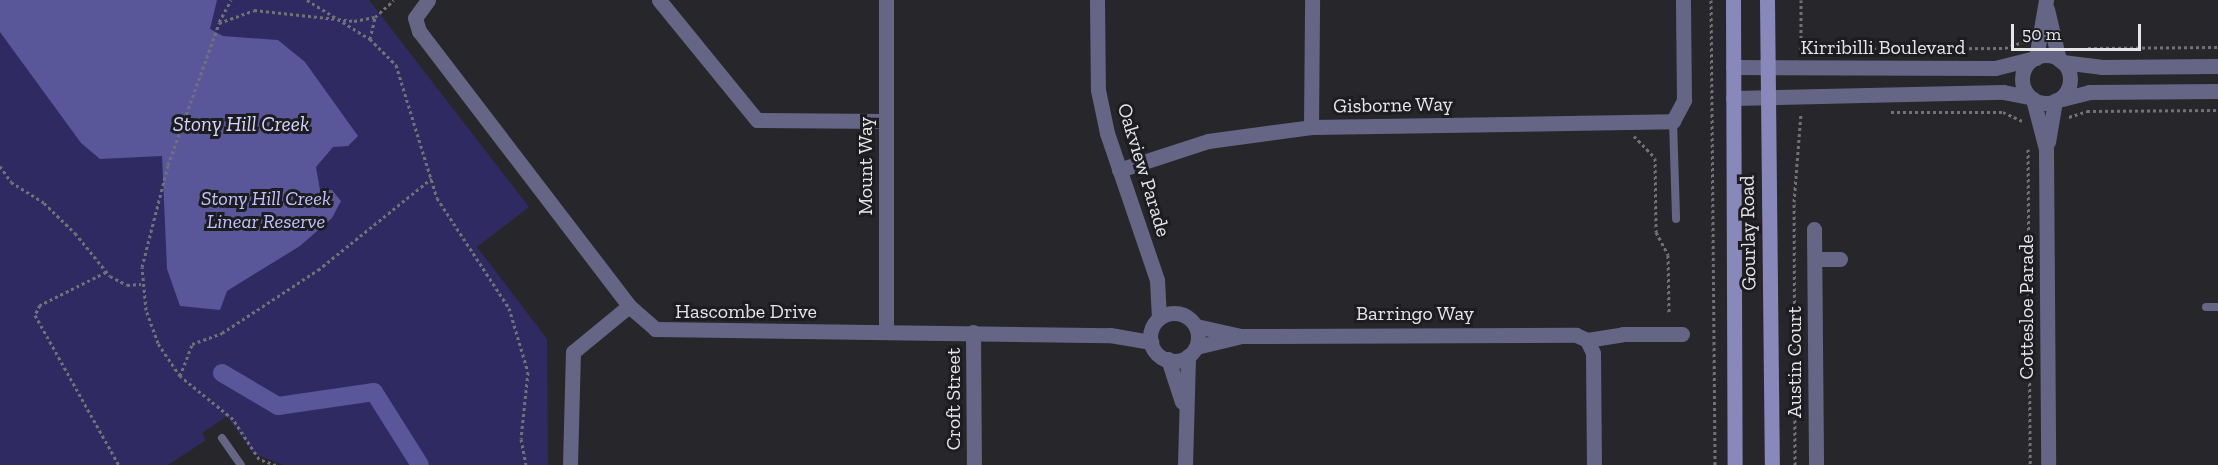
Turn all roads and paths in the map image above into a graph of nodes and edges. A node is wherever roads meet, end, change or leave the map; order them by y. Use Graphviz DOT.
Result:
graph roads {
  1 [pos="231,0"];
  2 [pos="307,0"];
  3 [pos="394,0"];
  4 [pos="659,0"];
  5 [pos="886,0"];
  6 [pos="1097,0"];
  7 [pos="1312,0"];
  8 [pos="1683,0"];
  9 [pos="1711,0"];
  10 [pos="1733,0"];
  11 [pos="1767,0"];
  12 [pos="2046,2"];
  13 [pos="418,3"];
  14 [pos="334,17"];
  15 [pos="375,17"];
  16 [pos="219,23"];
  17 [pos="370,39"];
  18 [pos="2034,58"];
  19 [pos="2060,61"];
  20 [pos="2218,66"];
  21 [pos="1733,67"];
  22 [pos="1767,67"];
  23 [pos="2218,91"];
  24 [pos="1768,97"];
  25 [pos="1733,98"];
  26 [pos="2031,98"];
  27 [pos="2056,105"];
  28 [pos="2218,110"];
  29 [pos="1884,112"];
  30 [pos="1801,113"];
  31 [pos="1813,113"];
  32 [pos="2038,115"];
  33 [pos="886,121"];
  34 [pos="1673,121"];
  35 [pos="2020,122"];
  36 [pos="1634,124"];
  37 [pos="1311,127"];
  38 [pos="2026,129"];
  39 [pos="2027,137"];
  40 [pos="2046,149"];
  41 [pos="0,166"];
  42 [pos="1119,170"];
  43 [pos="432,178"];
  44 [pos="1676,219"];
  45 [pos="1814,230"];
  46 [pos="1815,259"];
  47 [pos="1840,259"];
  48 [pos="106,272"];
  49 [pos="1157,280"];
  50 [pos="141,284"];
  51 [pos="629,306"];
  52 [pos="2206,307"];
  53 [pos="2218,307"];
  54 [pos="1180,314"];
  55 [pos="1669,314"];
  56 [pos="1196,326"];
  57 [pos="1154,329"];
  58 [pos="886,331"];
  59 [pos="973,332"];
  60 [pos="1682,334"];
  61 [pos="1241,336"];
  62 [pos="1587,340"];
  63 [pos="1192,352"];
  64 [pos="1168,359"];
  65 [pos="180,376"];
  66 [pos="1185,410"];
  67 [pos="222,438"];
  68 [pos="119,465"];
  69 [pos="241,465"];
  70 [pos="276,465"];
  71 [pos="526,465"];
  72 [pos="570,465"];
  73 [pos="974,465"];
  74 [pos="1185,465"];
  75 [pos="1594,465"];
  76 [pos="1715,465"];
  77 [pos="1735,465"];
  78 [pos="1772,465"];
  79 [pos="1816,465"];
  80 [pos="2030,465"];
  81 [pos="2048,465"];
  1 -- 16 [label="path"];
  2 -- 14 [label="path"];
  3 -- 15 [label="path"];
  4 -- 33 [label="street"];
  5 -- 33 [label="street, Mount Way"];
  6 -- 42 [label="street, Oakview Parade"];
  7 -- 37 [label="street"];
  8 -- 34 [label="street"];
  9 -- 76 [label="path"];
  10 -- 21 [label="main road, Gourlay Road"];
  11 -- 22 [label="main road, Gourlay Road"];
  12 -- 18 [label="street"];
  12 -- 19 [label="street"];
  13 -- 51 [label="street, Hascombe Drive"];
  14 -- 15 [label="path"];
  14 -- 16 [label="path"];
  14 -- 17 [label="path"];
  15 -- 17 [label="path"];
  16 -- 50 [label="path"];
  17 -- 43 [label="path"];
  18 -- 19 [label="street"];
  18 -- 22 [label="street, Kirribilli Boulevard"];
  18 -- 26 [label="street"];
  19 -- 20 [label="street"];
  19 -- 27 [label="street"];
  21 -- 22 [label="street, Kirribilli Boulevard"];
  21 -- 25 [label="main road, Gourlay Road"];
  22 -- 24 [label="main road, Gourlay Road"];
  23 -- 27 [label="street"];
  24 -- 25 [label="street"];
  24 -- 26 [label="street"];
  24 -- 78 [label="main road, Gourlay Road"];
  25 -- 77 [label="main road, Gourlay Road"];
  26 -- 27 [label="street"];
  26 -- 32 [label="street, Cottesloe Parade"];
  27 -- 28 [label="path"];
  27 -- 40 [label="street, Cottesloe Parade"];
  29 -- 35 [label="path"];
  30 -- 31 [label="path"];
  32 -- 35 [label="path"];
  32 -- 40 [label="street, Cottesloe Parade"];
  33 -- 58 [label="street, Mount Way"];
  34 -- 36 [label="street, Gisborne Way"];
  34 -- 44 [label="lane"];
  35 -- 38 [label="path"];
  36 -- 37 [label="street, Gisborne Way"];
  36 -- 55 [label="path"];
  37 -- 42 [label="street, Gisborne Way"];
  39 -- 80 [label="path"];
  40 -- 81 [label="street, Cottesloe Parade"];
  41 -- 48 [label="path"];
  42 -- 49 [label="street, Oakview Parade"];
  43 -- 65 [label="path"];
  43 -- 71 [label="path"];
  45 -- 46 [label="street, Austin Court"];
  46 -- 47 [label="street"];
  46 -- 79 [label="street, Austin Court"];
  48 -- 50 [label="path"];
  48 -- 68 [label="path"];
  49 -- 54 [label="street, Oakview Parade"];
  49 -- 57 [label="street, Oakview Parade"];
  50 -- 65 [label="path"];
  51 -- 58 [label="street, Hascombe Drive"];
  51 -- 72 [label="street"];
  52 -- 53 [label="lane"];
  54 -- 56 [label="street, Oakview Parade"];
  54 -- 57 [label="street"];
  56 -- 61 [label="street, Barringo Way"];
  56 -- 63 [label="street"];
  57 -- 59 [label="street, Hascombe Drive"];
  57 -- 64 [label="street"];
  58 -- 59 [label="street, Hascombe Drive"];
  59 -- 73 [label="street, Croft Street"];
  60 -- 62 [label="street, Barringo Way"];
  61 -- 62 [label="street, Barringo Way"];
  61 -- 63 [label="street, Barringo Way"];
  62 -- 75 [label="street"];
  63 -- 64 [label="street, Barringo Way"];
  63 -- 66 [label="street"];
  64 -- 66 [label="street"];
  65 -- 70 [label="path"];
  66 -- 74 [label="street"];
  67 -- 69 [label="lane"];
}
